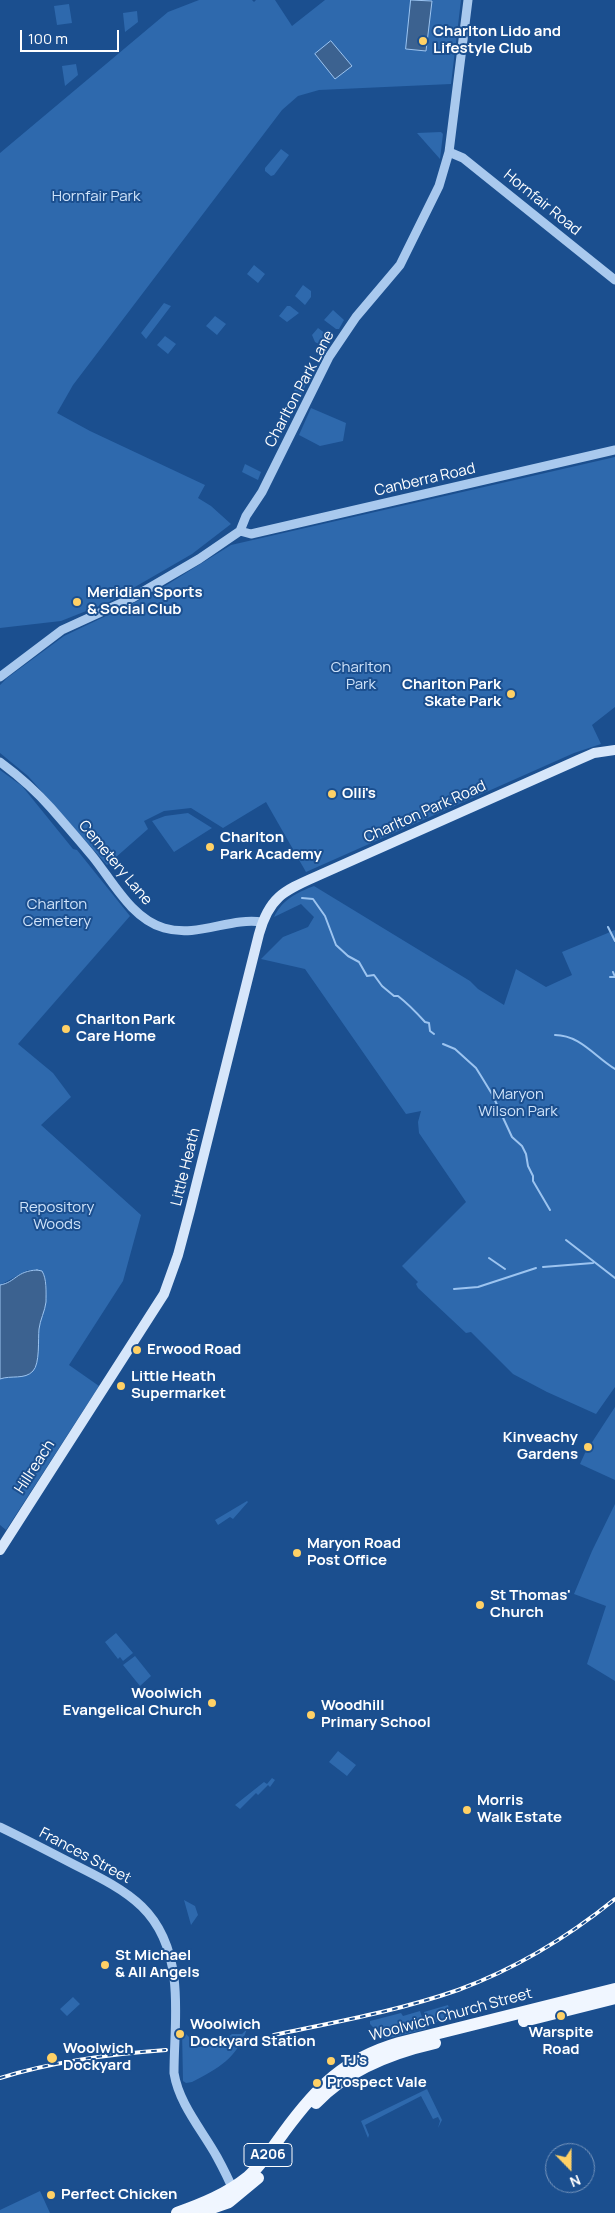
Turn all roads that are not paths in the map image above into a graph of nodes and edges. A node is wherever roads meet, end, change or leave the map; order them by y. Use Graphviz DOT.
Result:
graph roads {
  1 [pos="468,0"];
  2 [pos="449,152"];
  3 [pos="615,280"];
  4 [pos="615,450"];
  5 [pos="240,531"];
  6 [pos="0,677"];
  7 [pos="615,750"];
  8 [pos="0,762"];
  9 [pos="262,922"];
  10 [pos="96,1401"];
  11 [pos="0,1550"];
  12 [pos="0,1827"];
  13 [pos="615,1989"];
  14 [pos="615,1998"];
  15 [pos="235,2192"];
  16 [pos="177,2213"];
  17 [pos="198,2213"];
  1 -- 2 [label="street, Charlton Park Lane"];
  2 -- 3 [label="street, Hornfair Road"];
  2 -- 5 [label="street, Charlton Park Lane"];
  4 -- 5 [label="street, Canberra Road"];
  5 -- 6 [label="street, Charlton Park Lane"];
  7 -- 9 [label="main road, Charlton Park Road"];
  8 -- 9 [label="street, Cemetery Lane"];
  9 -- 10 [label="main road, Little Heath"];
  10 -- 11 [label="main road, Hillreach"];
  12 -- 15 [label="street, Frances Street"];
  13 -- 15 [label="main road, Woolwich Church Street / A206"];
  14 -- 15 [label="main road, Woolwich Church Street / A206"];
  15 -- 16 [label="main road, Woolwich Church Street / A206"];
  15 -- 17 [label="main road, Woolwich Church Street / A206"];
}
